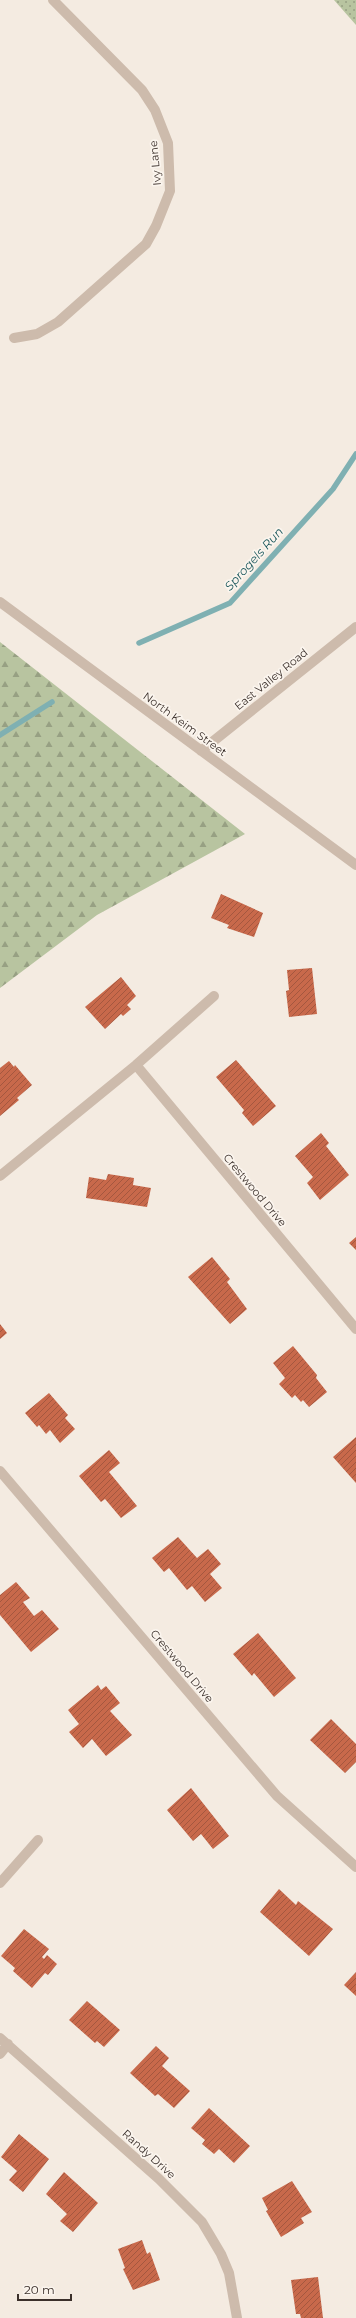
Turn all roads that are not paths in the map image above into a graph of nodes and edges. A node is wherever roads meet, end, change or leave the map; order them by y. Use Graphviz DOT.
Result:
graph roads {
  1 [pos="53,0"];
  2 [pos="14,338"];
  3 [pos="0,602"];
  4 [pos="356,627"];
  5 [pos="201,750"];
  6 [pos="356,865"];
  7 [pos="214,996"];
  8 [pos="136,1065"];
  9 [pos="0,1176"];
  10 [pos="356,1329"];
  11 [pos="0,1471"];
  12 [pos="38,1840"];
  13 [pos="356,1867"];
  14 [pos="0,1883"];
  15 [pos="4,2041"];
  16 [pos="0,2054"];
  17 [pos="237,2318"];
  1 -- 2 [label="street, Ivy Lane"];
  3 -- 5 [label="street, North Keim Street"];
  4 -- 5 [label="street, East Valley Road"];
  5 -- 6 [label="street, North Keim Street"];
  7 -- 8 [label="street"];
  8 -- 9 [label="street"];
  8 -- 10 [label="street, Crestwood Drive"];
  11 -- 13 [label="street, Crestwood Drive"];
  12 -- 14 [label="street"];
  15 -- 16 [label="street"];
  15 -- 17 [label="street, Randy Drive"];
}
